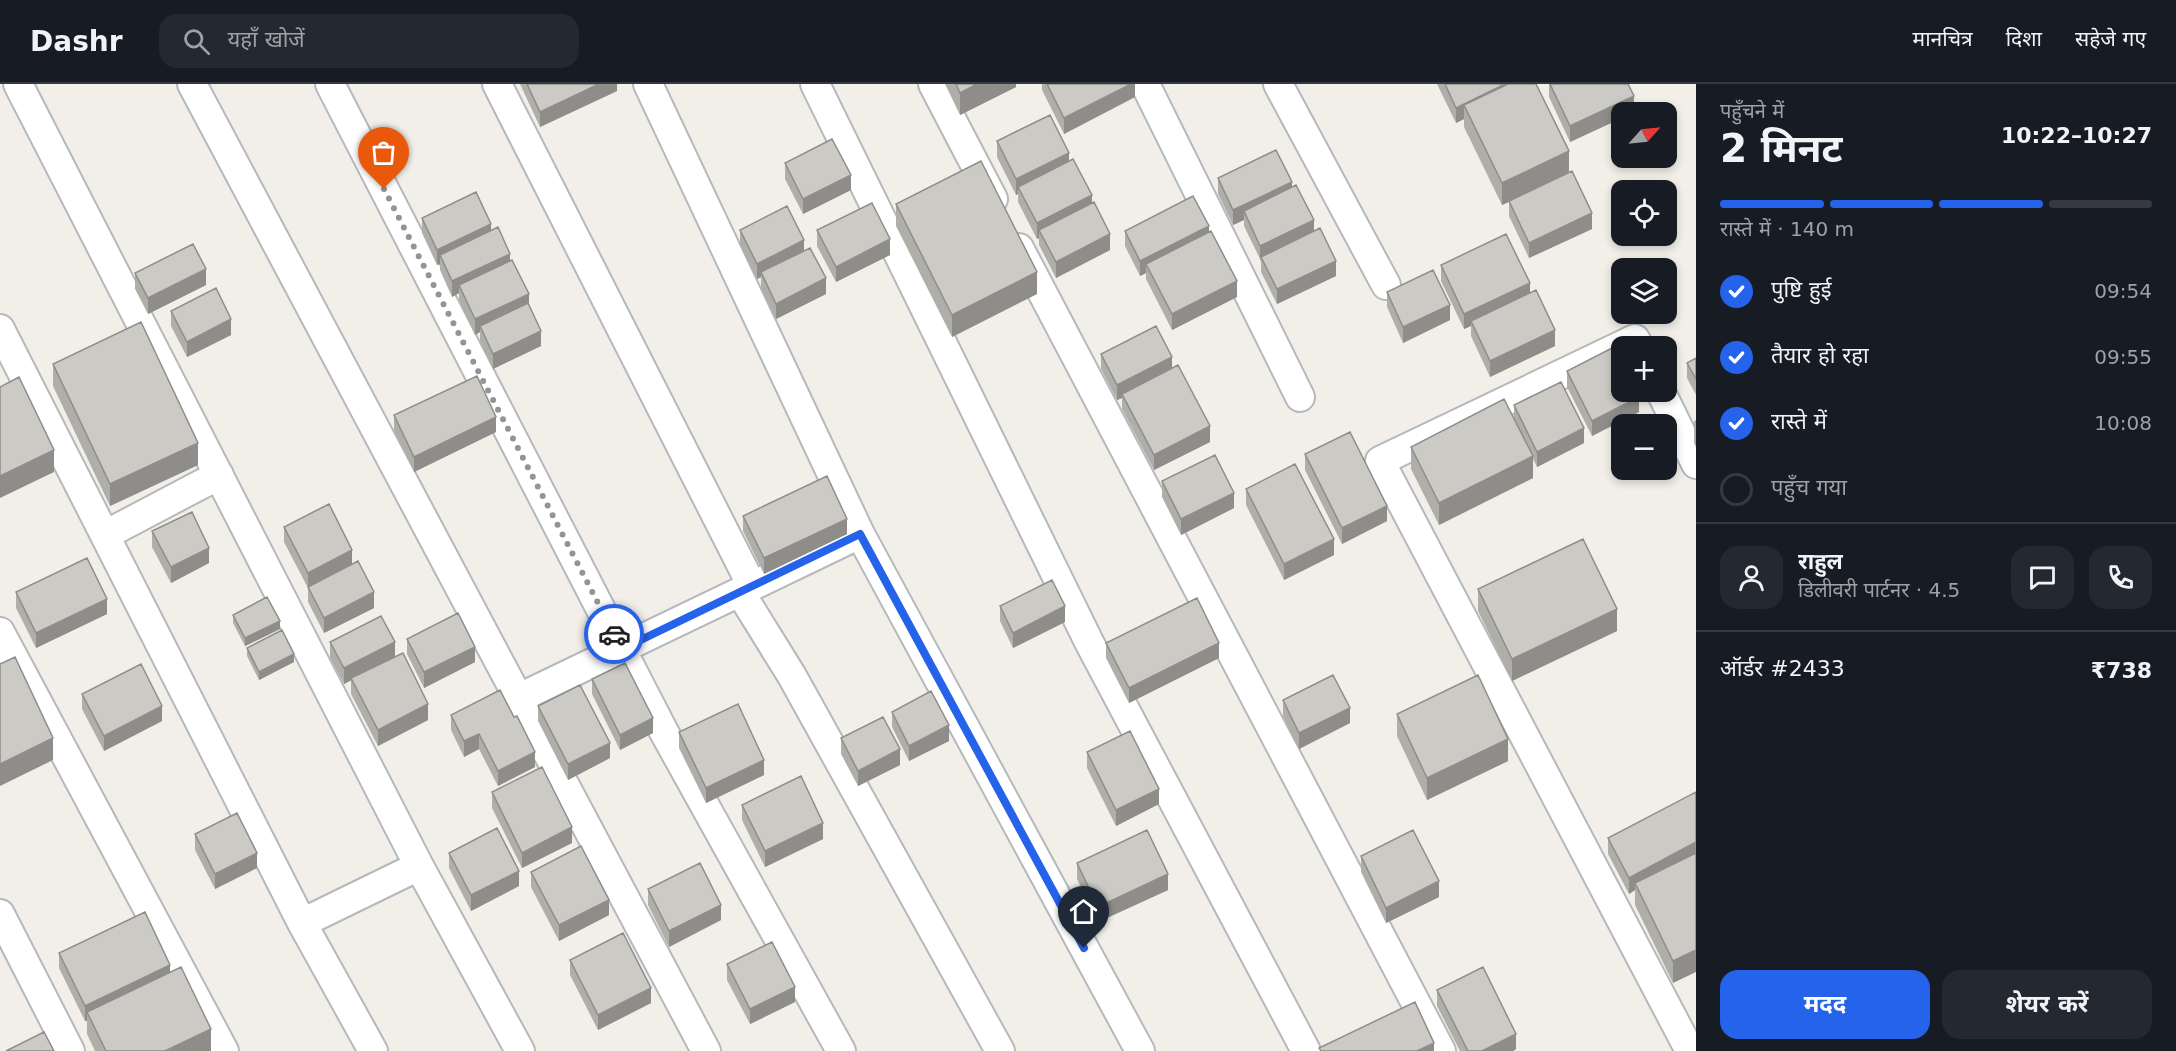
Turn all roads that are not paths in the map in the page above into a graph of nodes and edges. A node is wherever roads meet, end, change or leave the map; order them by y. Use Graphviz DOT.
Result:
graph roads {
  1 [pos="18,84"];
  2 [pos="192,84"];
  3 [pos="330,84"];
  4 [pos="497,84"];
  5 [pos="648,84"];
  6 [pos="815,84"];
  7 [pos="933,84"];
  8 [pos="1144,84"];
  9 [pos="1278,84"];
  10 [pos="1386,285"];
  11 [pos="0,329"];
  12 [pos="1611,350"];
  13 [pos="1300,397"];
  14 [pos="1666,402"];
  15 [pos="1696,464"];
  16 [pos="219,475"];
  17 [pos="860,534"];
  18 [pos="105,535"];
  19 [pos="746,589"];
  20 [pos="0,632"];
  21 [pos="622,649"];
  22 [pos="517,699"];
  23 [pos="419,866"];
  24 [pos="0,914"];
  25 [pos="302,923"];
  26 [pos="69,1051"];
  27 [pos="224,1051"];
  28 [pos="373,1051"];
  29 [pos="520,1051"];
  30 [pos="706,1051"];
  31 [pos="841,1051"];
  32 [pos="1000,1051"];
  33 [pos="1140,1051"];
  34 [pos="1306,1051"];
  35 [pos="1441,1051"];
  36 [pos="1690,1051"];
  1 -- 16 [label="street"];
  2 -- 22 [label="street"];
  3 -- 21 [label="street"];
  4 -- 19 [label="street"];
  5 -- 17 [label="street"];
  6 -- 34 [label="street"];
  7 -- 35 [label="street"];
  8 -- 13 [label="street"];
  9 -- 10 [label="street"];
  11 -- 18 [label="street"];
  12 -- 36 [label="street"];
  14 -- 15 [label="street"];
  16 -- 18 [label="street"];
  16 -- 23 [label="street"];
  17 -- 19 [label="street"];
  17 -- 33 [label="street"];
  18 -- 25 [label="street"];
  19 -- 21 [label="street"];
  19 -- 32 [label="street"];
  20 -- 27 [label="street"];
  21 -- 22 [label="street"];
  21 -- 31 [label="street"];
  22 -- 30 [label="street"];
  23 -- 25 [label="street"];
  23 -- 29 [label="street"];
  24 -- 26 [label="street"];
  25 -- 28 [label="street"];
}
